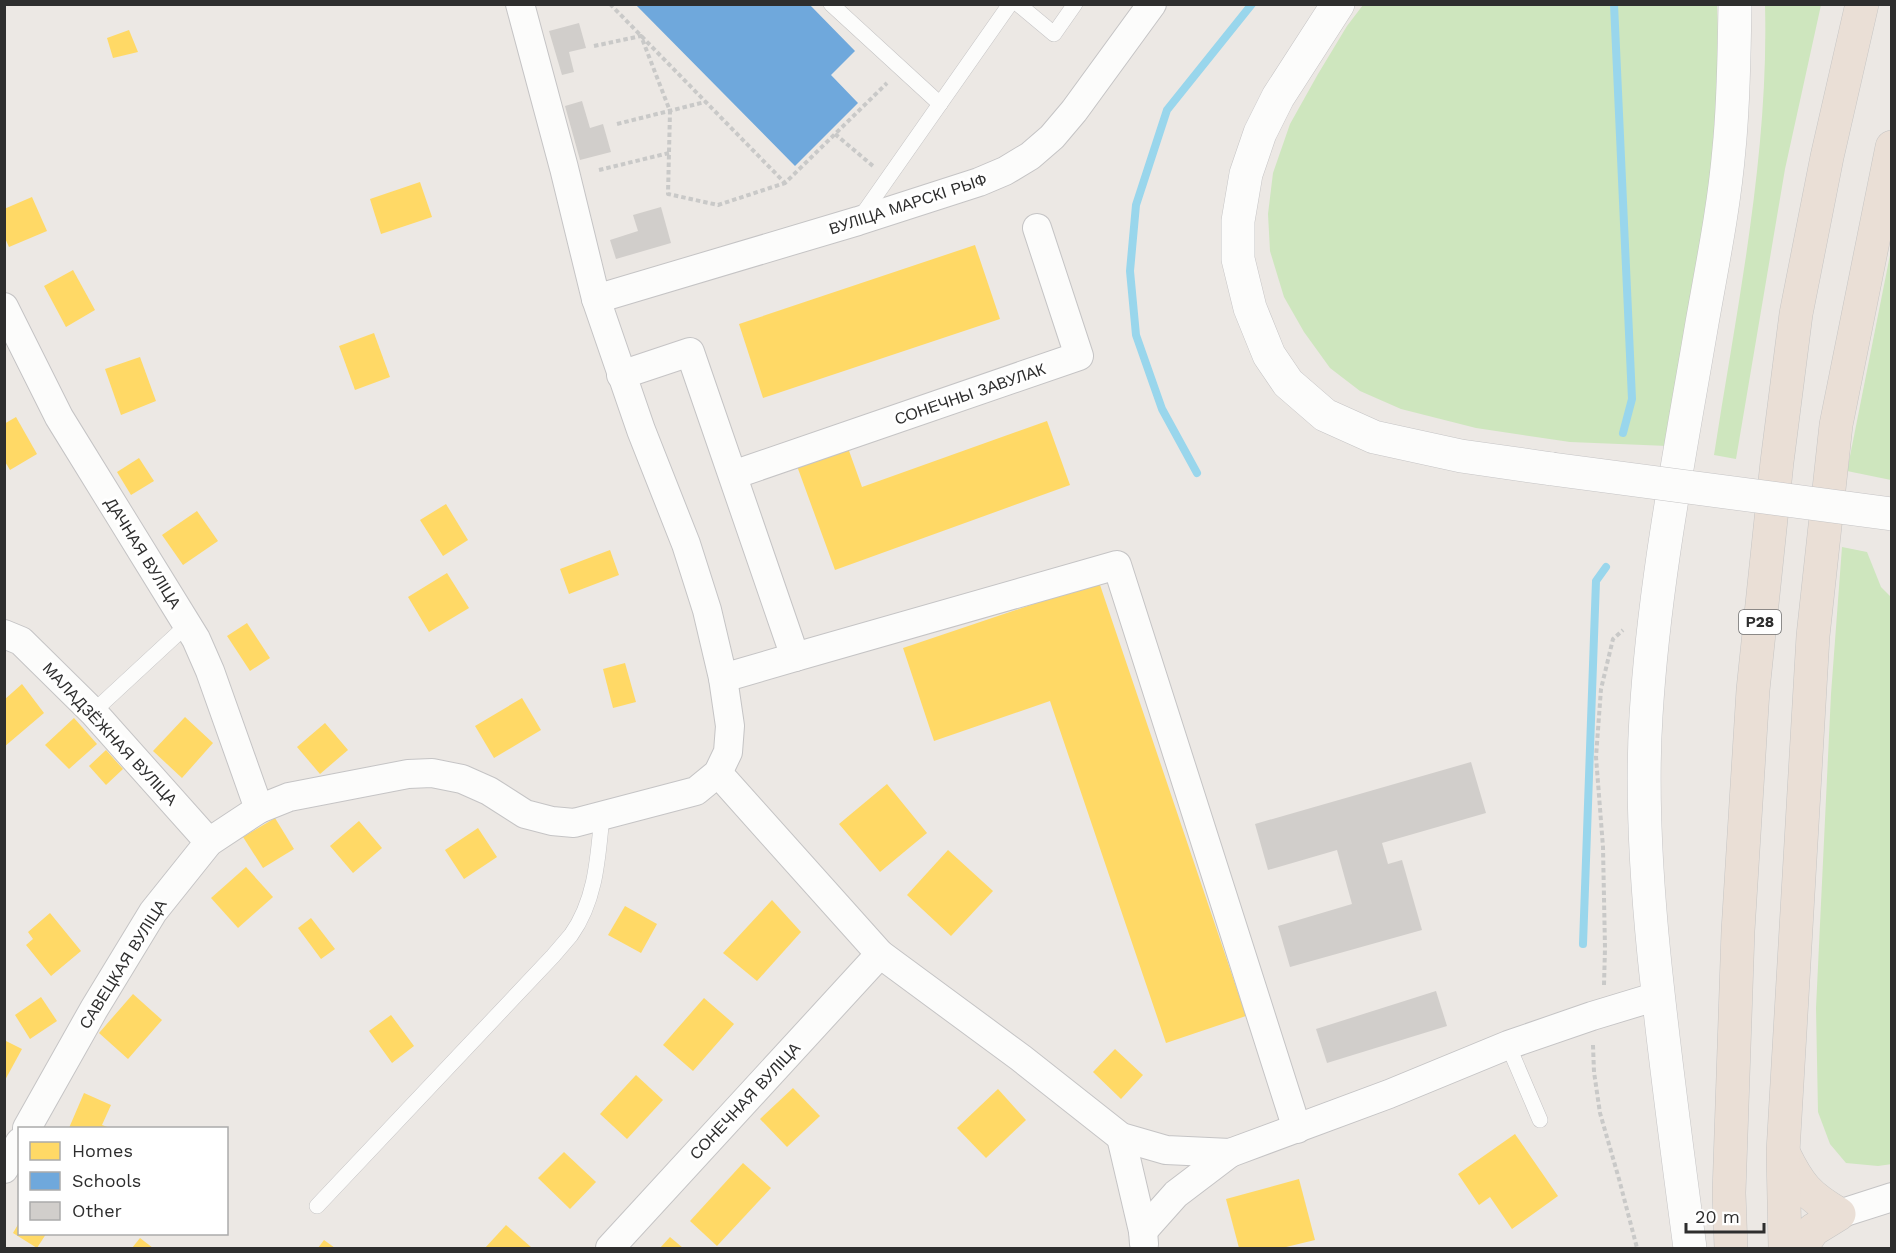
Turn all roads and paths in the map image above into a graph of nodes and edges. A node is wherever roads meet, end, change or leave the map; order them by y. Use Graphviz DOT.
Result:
graph roads {
  1 [pos="520,4"];
  2 [pos="610,4"];
  3 [pos="831,4"];
  4 [pos="1010,4"];
  5 [pos="1017,4"];
  6 [pos="1075,4"];
  7 [pos="1152,4"];
  8 [pos="1338,4"];
  9 [pos="1735,4"];
  10 [pos="1862,4"];
  11 [pos="641,36"];
  12 [pos="594,46"];
  13 [pos="902,68"];
  14 [pos="706,102"];
  15 [pos="940,104"];
  16 [pos="670,111"];
  17 [pos="617,124"];
  18 [pos="835,134"];
  19 [pos="1892,147"];
  20 [pos="669,153"];
  21 [pos="599,170"];
  22 [pos="888,178"];
  23 [pos="785,183"];
  24 [pos="858,221"];
  25 [pos="1037,228"];
  26 [pos="596,299"];
  27 [pos="4,307"];
  28 [pos="621,375"];
  29 [pos="733,476"];
  30 [pos="1892,514"];
  31 [pos="187,626"];
  32 [pos="4,634"];
  33 [pos="795,657"];
  34 [pos="723,678"];
  35 [pos="93,712"];
  36 [pos="718,773"];
  37 [pos="259,808"];
  38 [pos="602,815"];
  39 [pos="209,843"];
  40 [pos="880,954"];
  41 [pos="1658,996"];
  42 [pos="1592,1016"];
  43 [pos="1509,1046"];
  44 [pos="1540,1120"];
  45 [pos="28,1127"];
  46 [pos="1297,1129"];
  47 [pos="1121,1137"];
  48 [pos="18,1145"];
  49 [pos="1783,1152"];
  50 [pos="1230,1153"];
  51 [pos="4,1169"];
  52 [pos="1892,1197"];
  53 [pos="317,1206"];
  54 [pos="1839,1214"];
  55 [pos="1144,1240"];
  56 [pos="610,1248"];
  57 [pos="1637,1248"];
  58 [pos="1690,1248"];
  59 [pos="1731,1248"];
  60 [pos="1785,1248"];
  61 [pos="1801,1248"];
  1 -- 26 [label="street"];
  2 -- 11 [label="path"];
  3 -- 13 [label="lane"];
  4 -- 15 [label="lane"];
  5 -- 6 [label="lane"];
  7 -- 24 [label="street, ВУЛІЦА МАРСКІ РЫФ"];
  8 -- 30 [label="street, bridge"];
  9 -- 41 [label="street"];
  10 -- 59 [label="highway, Р28"];
  11 -- 12 [label="path"];
  11 -- 14 [label="path"];
  11 -- 16 [label="path"];
  13 -- 15 [label="lane"];
  13 -- 18 [label="path"];
  14 -- 16 [label="path"];
  14 -- 23 [label="path"];
  15 -- 22 [label="lane"];
  16 -- 17 [label="path"];
  16 -- 20 [label="path"];
  18 -- 22 [label="path"];
  18 -- 23 [label="path"];
  19 -- 49 [label="highway"];
  20 -- 21 [label="path"];
  20 -- 23 [label="path"];
  22 -- 24 [label="lane"];
  24 -- 26 [label="street, ВУЛІЦА МАРСКІ РЫФ"];
  25 -- 29 [label="street, СОНЕЧНЫ ЗАВУЛАК"];
  26 -- 28 [label="street"];
  27 -- 31 [label="street, ДАЧНАЯ ВУЛІЦА"];
  28 -- 29 [label="street"];
  28 -- 34 [label="street"];
  29 -- 33 [label="street"];
  31 -- 35 [label="lane"];
  31 -- 37 [label="street, ДАЧНАЯ ВУЛІЦА"];
  32 -- 35 [label="street, МАЛАДЗЁЖНАЯ ВУЛІЦА"];
  33 -- 34 [label="street"];
  33 -- 46 [label="street"];
  34 -- 36 [label="street"];
  35 -- 39 [label="street, МАЛАДЗЁЖНАЯ ВУЛІЦА"];
  36 -- 38 [label="street, САВЕЦКАЯ ВУЛІЦА"];
  36 -- 40 [label="street"];
  37 -- 38 [label="street, САВЕЦКАЯ ВУЛІЦА"];
  37 -- 39 [label="street, САВЕЦКАЯ ВУЛІЦА"];
  38 -- 53 [label="lane"];
  39 -- 45 [label="street, САВЕЦКАЯ ВУЛІЦА"];
  40 -- 47 [label="street"];
  40 -- 56 [label="street, СОНЕЧНАЯ ВУЛІЦА"];
  41 -- 42 [label="street"];
  41 -- 58 [label="street"];
  42 -- 43 [label="street"];
  42 -- 57 [label="path"];
  43 -- 44 [label="lane"];
  43 -- 46 [label="street"];
  46 -- 50 [label="street"];
  47 -- 50 [label="street"];
  47 -- 55 [label="street"];
  48 -- 51 [label="street"];
  49 -- 54 [label="highway"];
  49 -- 60 [label="highway"];
  50 -- 55 [label="street"];
  52 -- 54 [label="street"];
  54 -- 61 [label="highway"];
}
